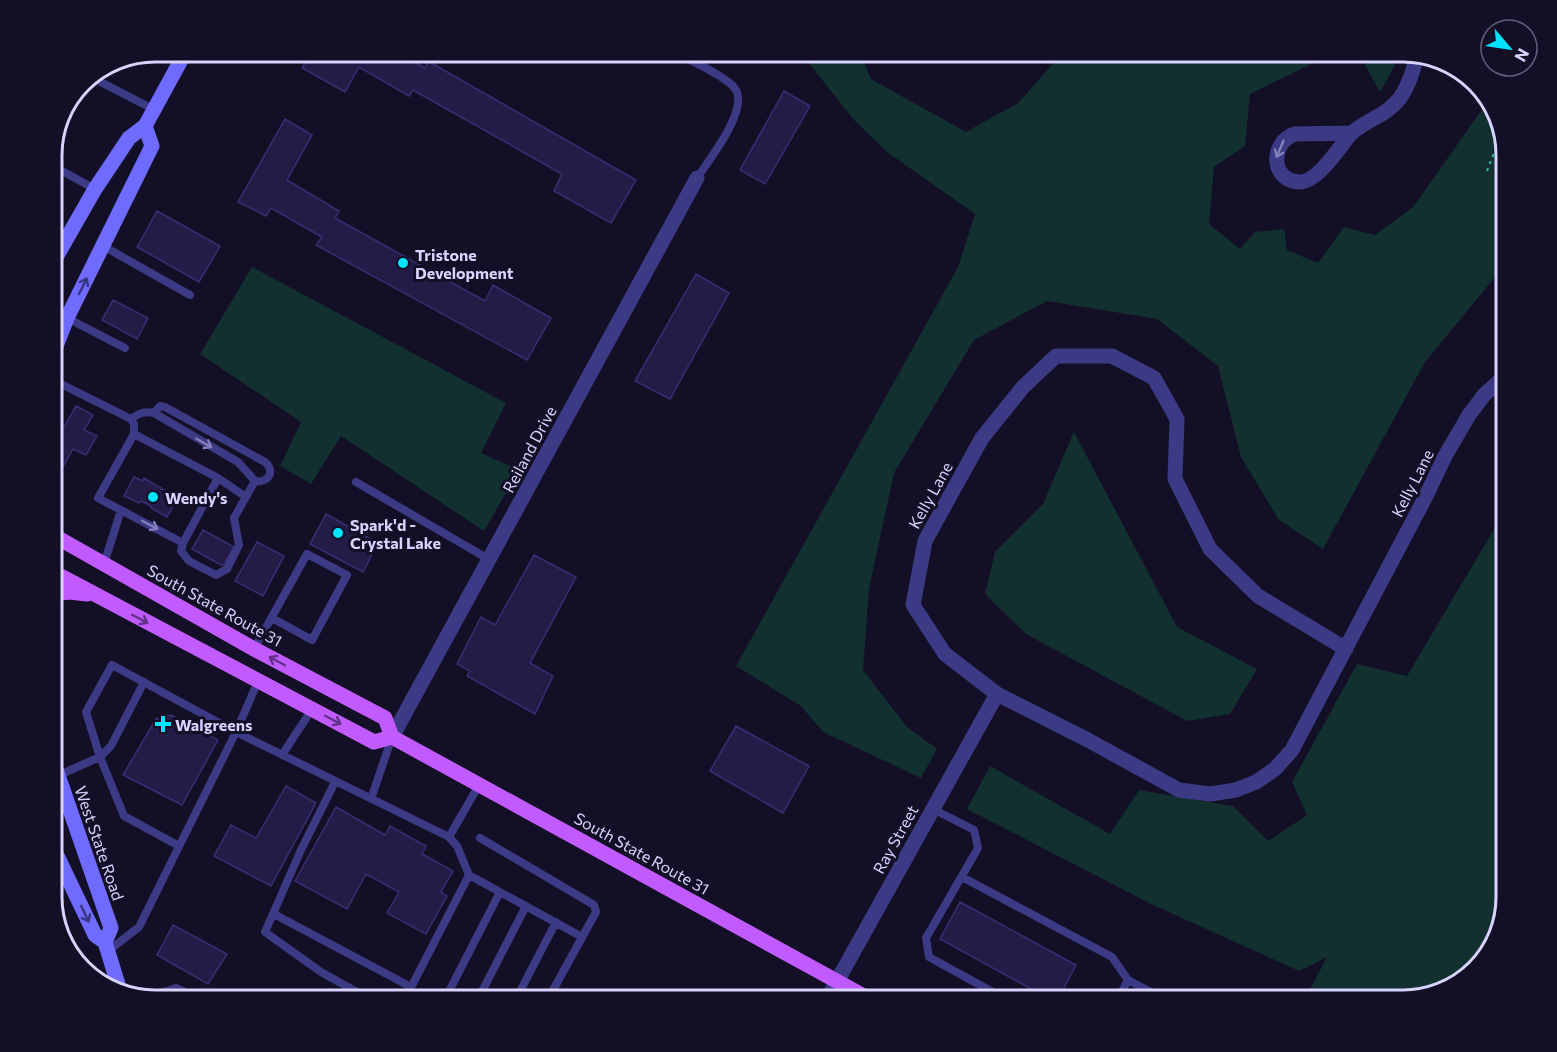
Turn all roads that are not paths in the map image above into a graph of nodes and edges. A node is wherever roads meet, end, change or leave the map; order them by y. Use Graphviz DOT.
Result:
graph roads {
  1 [pos="180,61"];
  2 [pos="691,61"];
  3 [pos="1415,62"];
  4 [pos="99,81"];
  5 [pos="153,109"];
  6 [pos="145,126"];
  7 [pos="1351,133"];
  8 [pos="62,171"];
  9 [pos="697,178"];
  10 [pos="95,189"];
  11 [pos="103,246"];
  12 [pos="62,247"];
  13 [pos="190,295"];
  14 [pos="68,318"];
  15 [pos="62,332"];
  16 [pos="125,348"];
  17 [pos="62,384"];
  18 [pos="1496,385"];
  19 [pos="154,413"];
  20 [pos="131,419"];
  21 [pos="134,434"];
  22 [pos="218,478"];
  23 [pos="255,481"];
  24 [pos="356,482"];
  25 [pos="246,497"];
  26 [pos="121,510"];
  27 [pos="62,540"];
  28 [pos="183,543"];
  29 [pos="490,560"];
  30 [pos="104,564"];
  31 [pos="62,577"];
  32 [pos="62,593"];
  33 [pos="107,601"];
  34 [pos="272,618"];
  35 [pos="254,649"];
  36 [pos="1346,649"];
  37 [pos="258,681"];
  38 [pos="144,682"];
  39 [pos="997,694"];
  40 [pos="312,709"];
  41 [pos="236,732"];
  42 [pos="392,737"];
  43 [pos="282,755"];
  44 [pos="100,757"];
  45 [pos="62,774"];
  46 [pos="335,782"];
  47 [pos="479,785"];
  48 [pos="62,790"];
  49 [pos="371,799"];
  50 [pos="933,809"];
  51 [pos="449,837"];
  52 [pos="480,838"];
  53 [pos="179,846"];
  54 [pos="62,866"];
  55 [pos="469,875"];
  56 [pos="962,877"];
  57 [pos="500,892"];
  58 [pos="526,906"];
  59 [pos="274,914"];
  60 [pos="556,922"];
  61 [pos="582,937"];
  62 [pos="106,947"];
  63 [pos="837,980"];
  64 [pos="1128,980"];
  65 [pos="117,983"];
  66 [pos="411,987"];
  67 [pos="167,991"];
  68 [pos="182,991"];
  69 [pos="355,991"];
  70 [pos="409,991"];
  71 [pos="449,991"];
  72 [pos="482,991"];
  73 [pos="520,991"];
  74 [pos="552,991"];
  75 [pos="831,991"];
  76 [pos="856,991"];
  77 [pos="991,991"];
  78 [pos="1122,991"];
  79 [pos="1149,991"];
  1 -- 5 [label="main road"];
  2 -- 9 [label="lane"];
  3 -- 7 [label="street"];
  4 -- 5 [label="lane"];
  5 -- 6 [label="main road"];
  6 -- 10 [label="main road"];
  6 -- 11 [label="main road"];
  7 -- 7 [label="street, one-way"];
  8 -- 10 [label="lane"];
  9 -- 29 [label="street, Reiland Drive"];
  10 -- 12 [label="main road"];
  11 -- 13 [label="lane"];
  14 -- 11 [label="main road, one-way"];
  14 -- 15 [label="main road"];
  14 -- 16 [label="lane"];
  17 -- 20 [label="lane"];
  18 -- 36 [label="street, Kelly Lane"];
  19 -- 20 [label="lane"];
  19 -- 23 [label="lane, one-way"];
  19 -- 23 [label="lane"];
  20 -- 21 [label="lane"];
  21 -- 22 [label="lane"];
  21 -- 26 [label="lane"];
  22 -- 25 [label="lane"];
  22 -- 28 [label="lane"];
  23 -- 25 [label="lane"];
  24 -- 29 [label="lane"];
  25 -- 28 [label="lane"];
  26 -- 28 [label="lane, one-way"];
  26 -- 30 [label="lane"];
  27 -- 30 [label="main road, South State Route 31"];
  29 -- 42 [label="street, Reiland Drive"];
  30 -- 35 [label="main road, South State Route 31"];
  31 -- 33 [label="main road"];
  32 -- 33 [label="main road"];
  33 -- 37 [label="main road, South State Route 31, one-way"];
  34 -- 34 [label="lane"];
  34 -- 35 [label="lane"];
  42 -- 35 [label="main road, South State Route 31, one-way"];
  36 -- 39 [label="street, Kelly Lane"];
  36 -- 39 [label="street, Kelly Lane"];
  37 -- 40 [label="main road, South State Route 31"];
  37 -- 41 [label="lane"];
  38 -- 41 [label="lane"];
  38 -- 44 [label="lane"];
  38 -- 44 [label="lane"];
  39 -- 50 [label="street, Ray Street"];
  40 -- 42 [label="main road, South State Route 31, one-way"];
  40 -- 43 [label="lane"];
  41 -- 43 [label="lane"];
  41 -- 53 [label="lane"];
  42 -- 47 [label="main road, South State Route 31"];
  42 -- 49 [label="lane"];
  43 -- 46 [label="lane"];
  44 -- 45 [label="lane"];
  44 -- 53 [label="lane"];
  46 -- 49 [label="lane"];
  46 -- 59 [label="lane"];
  47 -- 51 [label="lane"];
  47 -- 63 [label="main road, South State Route 31"];
  48 -- 62 [label="main road, West State Road"];
  49 -- 51 [label="lane"];
  50 -- 56 [label="lane"];
  50 -- 63 [label="street, Ray Street"];
  51 -- 55 [label="lane"];
  52 -- 61 [label="lane"];
  53 -- 62 [label="lane"];
  54 -- 62 [label="main road, West State Road, one-way"];
  55 -- 57 [label="lane"];
  55 -- 66 [label="lane"];
  56 -- 64 [label="lane"];
  56 -- 77 [label="lane"];
  57 -- 58 [label="lane"];
  57 -- 71 [label="lane"];
  58 -- 60 [label="lane"];
  58 -- 72 [label="lane"];
  59 -- 66 [label="lane"];
  59 -- 69 [label="lane"];
  60 -- 61 [label="lane"];
  60 -- 73 [label="lane"];
  61 -- 74 [label="lane"];
  62 -- 65 [label="main road, West State Road"];
  63 -- 75 [label="street, Ray Street"];
  63 -- 76 [label="main road, South State Route 31"];
  64 -- 78 [label="lane"];
  64 -- 79 [label="lane"];
  66 -- 70 [label="lane"];
  67 -- 68 [label="lane"];
}
